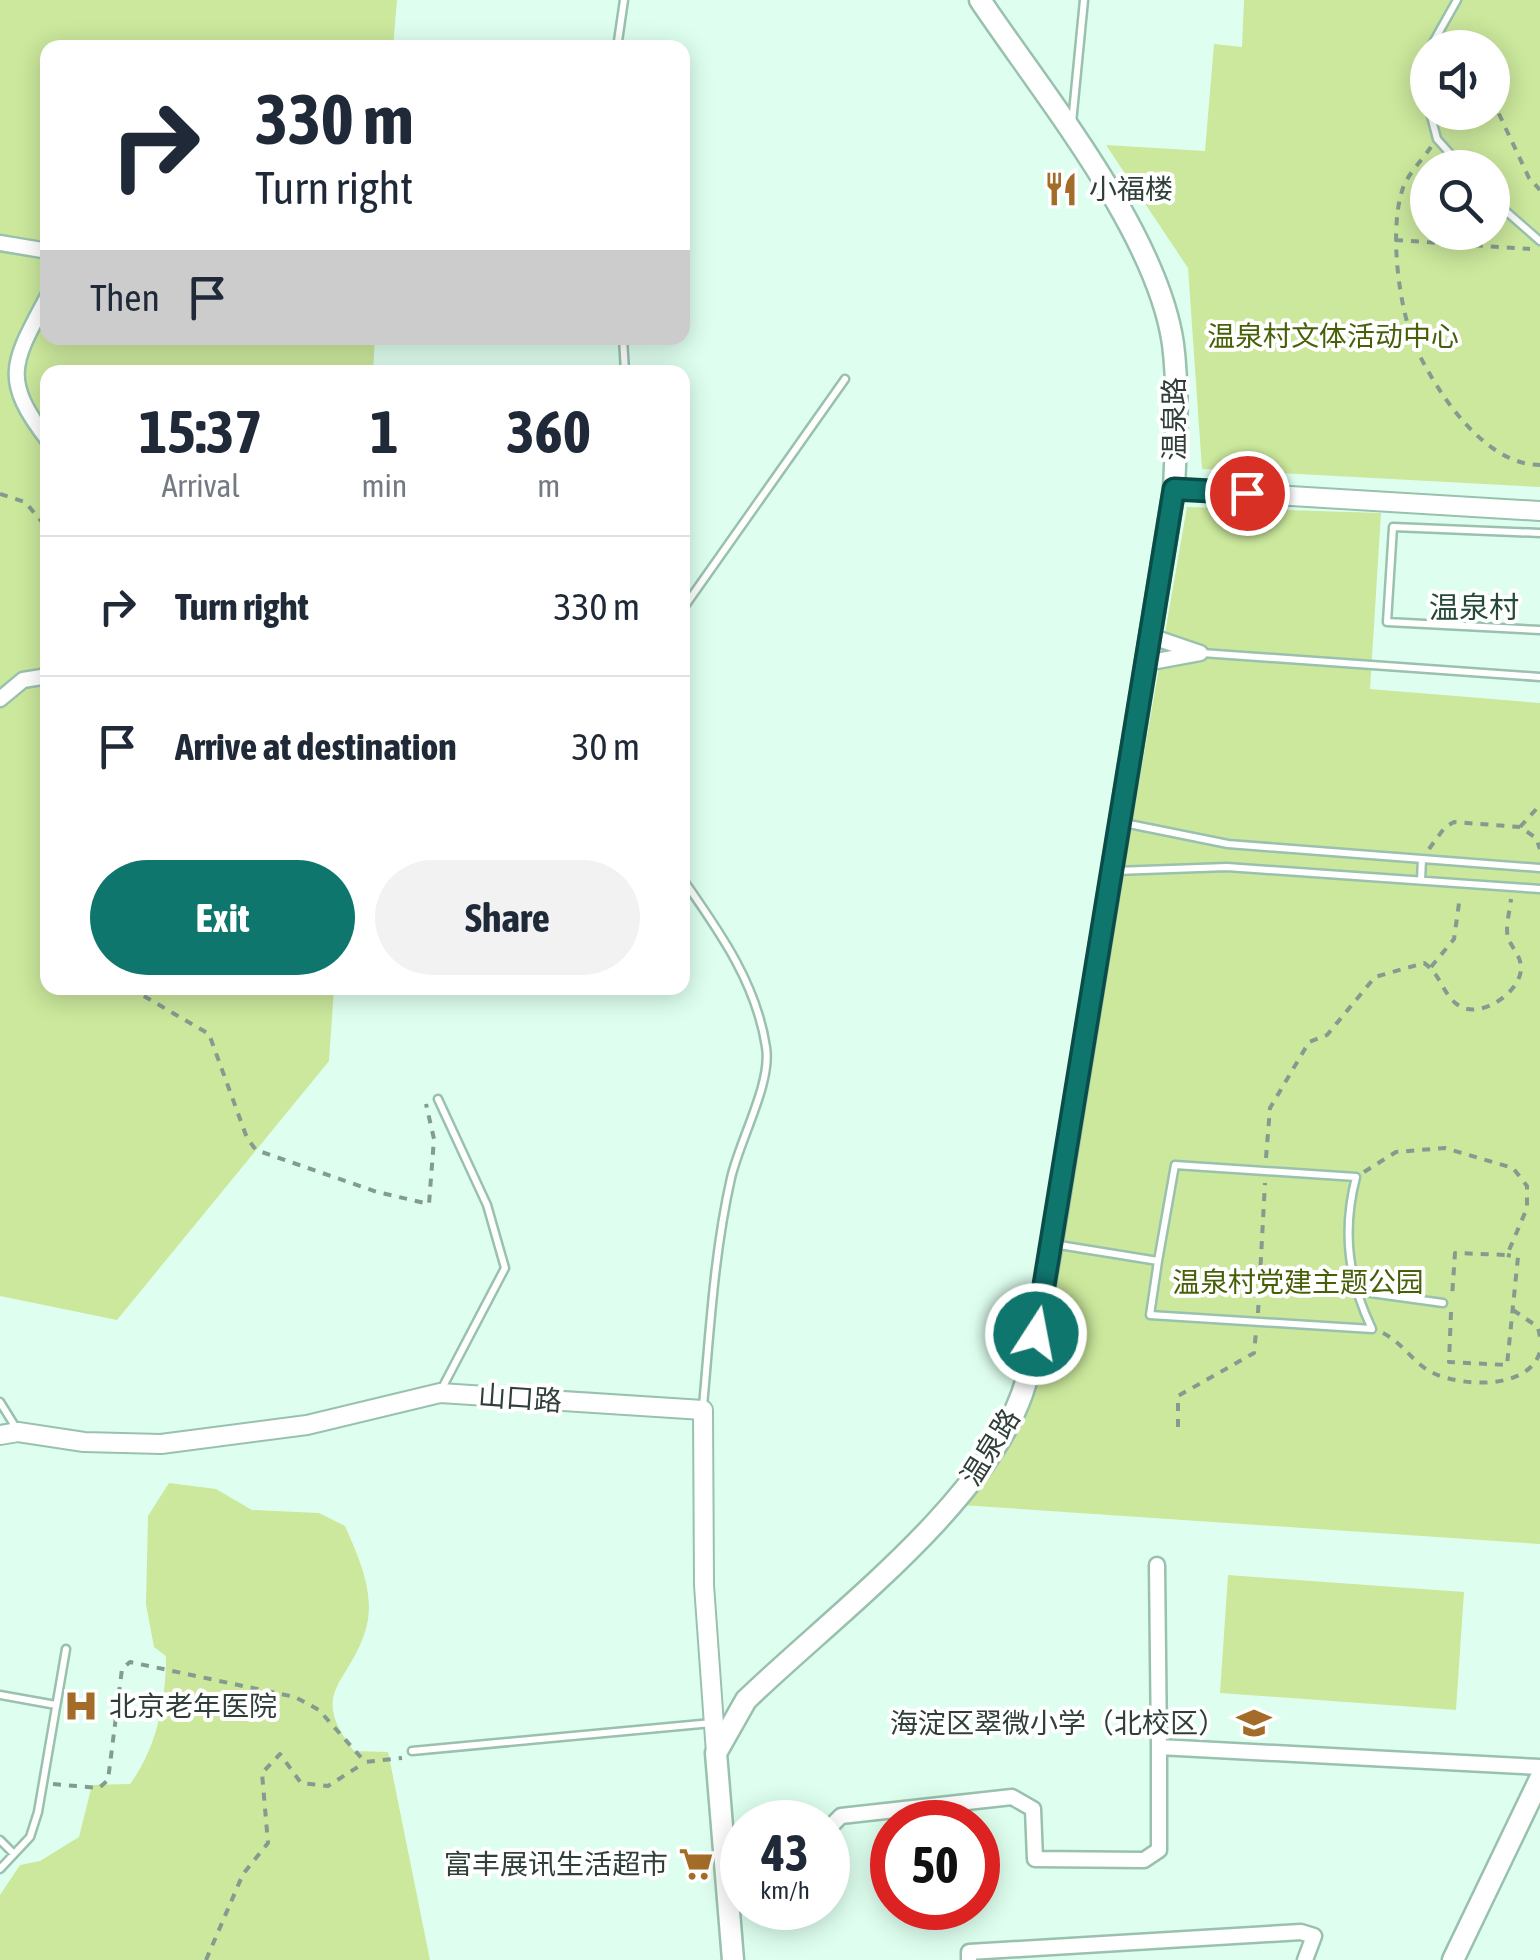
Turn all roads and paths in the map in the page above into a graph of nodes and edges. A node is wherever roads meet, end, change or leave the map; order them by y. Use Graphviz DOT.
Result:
graph roads {
  1 [pos="624,0"];
  2 [pos="980,0"];
  3 [pos="1084,0"];
  4 [pos="1457,0"];
  5 [pos="1440,30"];
  6 [pos="618,40"];
  7 [pos="1435,130"];
  8 [pos="1506,130"];
  9 [pos="1071,136"];
  10 [pos="1437,139"];
  11 [pos="1446,150"];
  12 [pos="1540,190"];
  13 [pos="1510,215"];
  14 [pos="1395,240"];
  15 [pos="1540,242"];
  16 [pos="0,243"];
  17 [pos="40,249"];
  18 [pos="1540,250"];
  19 [pos="40,311"];
  20 [pos="845,379"];
  21 [pos="40,432"];
  22 [pos="1540,465"];
  23 [pos="1174,489"];
  24 [pos="0,494"];
  25 [pos="1540,511"];
  26 [pos="40,520"];
  27 [pos="1540,533"];
  28 [pos="690,599"];
  29 [pos="1540,630"];
  30 [pos="1150,636"];
  31 [pos="1200,653"];
  32 [pos="1146,664"];
  33 [pos="40,677"];
  34 [pos="1540,677"];
  35 [pos="0,699"];
  36 [pos="1540,805"];
  37 [pos="1122,822"];
  38 [pos="1520,827"];
  39 [pos="1540,850"];
  40 [pos="1422,858"];
  41 [pos="1540,868"];
  42 [pos="1114,871"];
  43 [pos="1421,880"];
  44 [pos="1461,883"];
  45 [pos="1512,887"];
  46 [pos="1540,889"];
  47 [pos="690,891"];
  48 [pos="1430,967"];
  49 [pos="142,995"];
  50 [pos="438,1100"];
  51 [pos="1266,1171"];
  52 [pos="1356,1177"];
  53 [pos="1052,1244"];
  54 [pos="1507,1256"];
  55 [pos="1158,1261"];
  56 [pos="1356,1291"];
  57 [pos="1443,1304"];
  58 [pos="1512,1310"];
  59 [pos="1258,1322"];
  60 [pos="1372,1329"];
  61 [pos="1540,1337"];
  62 [pos="1540,1352"];
  63 [pos="440,1393"];
  64 [pos="0,1402"];
  65 [pos="703,1410"];
  66 [pos="1178,1427"];
  67 [pos="9,1434"];
  68 [pos="1157,1565"];
  69 [pos="66,1649"];
  70 [pos="0,1696"];
  71 [pos="56,1705"];
  72 [pos="713,1723"];
  73 [pos="1159,1747"];
  74 [pos="412,1751"];
  75 [pos="716,1752"];
  76 [pos="365,1762"];
  77 [pos="1540,1766"];
  78 [pos="1540,1779"];
  79 [pos="43,1783"];
  80 [pos="723,1800"];
  81 [pos="850,1815"];
  82 [pos="0,1840"];
  83 [pos="14,1854"];
  84 [pos="0,1869"];
  85 [pos="733,1930"];
  86 [pos="206,1960"];
  87 [pos="733,1960"];
  88 [pos="969,1960"];
  89 [pos="1305,1960"];
  90 [pos="1453,1960"];
  1 -- 6 [label="lane"];
  2 -- 9 [label="main road, 温泉路"];
  3 -- 9 [label="lane"];
  4 -- 5 [label="lane"];
  7 -- 10 [label="lane"];
  8 -- 12 [label="path"];
  9 -- 23 [label="main road, 温泉路"];
  10 -- 11 [label="lane"];
  10 -- 14 [label="path"];
  13 -- 15 [label="lane"];
  14 -- 18 [label="path"];
  14 -- 22 [label="path"];
  16 -- 17 [label="street"];
  19 -- 21 [label="street"];
  20 -- 28 [label="lane"];
  23 -- 25 [label="street"];
  23 -- 30 [label="main road, 温泉路"];
  24 -- 26 [label="path"];
  27 -- 29 [label="lane"];
  30 -- 31 [label="street"];
  30 -- 32 [label="main road, 温泉路"];
  31 -- 32 [label="street"];
  31 -- 34 [label="lane"];
  32 -- 37 [label="main road, 温泉路"];
  33 -- 35 [label="street"];
  36 -- 38 [label="path"];
  37 -- 40 [label="lane"];
  37 -- 42 [label="main road, 温泉路"];
  38 -- 39 [label="path"];
  38 -- 40 [label="path"];
  40 -- 41 [label="lane"];
  40 -- 43 [label="lane"];
  42 -- 43 [label="lane"];
  42 -- 53 [label="main road, 温泉路"];
  43 -- 44 [label="lane"];
  44 -- 45 [label="lane"];
  44 -- 48 [label="path"];
  45 -- 46 [label="lane"];
  45 -- 48 [label="path"];
  47 -- 65 [label="lane"];
  48 -- 51 [label="path"];
  49 -- 50 [label="path"];
  50 -- 63 [label="lane"];
  51 -- 52 [label="lane"];
  51 -- 55 [label="lane"];
  51 -- 59 [label="path"];
  52 -- 54 [label="path"];
  52 -- 56 [label="lane"];
  53 -- 55 [label="lane"];
  53 -- 75 [label="main road, 温泉路"];
  54 -- 58 [label="path"];
  54 -- 58 [label="path"];
  55 -- 59 [label="lane"];
  56 -- 57 [label="lane"];
  56 -- 60 [label="lane"];
  58 -- 61 [label="path"];
  59 -- 60 [label="lane"];
  59 -- 66 [label="path"];
  60 -- 62 [label="path"];
  63 -- 65 [label="street, 山口路"];
  63 -- 67 [label="street, 山口路"];
  64 -- 67 [label="lane"];
  65 -- 72 [label="street"];
  68 -- 73 [label="street"];
  69 -- 71 [label="lane"];
  70 -- 71 [label="lane"];
  71 -- 79 [label="lane"];
  72 -- 74 [label="lane"];
  72 -- 75 [label="street"];
  73 -- 77 [label="street"];
  73 -- 81 [label="street"];
  74 -- 76 [label="path"];
  75 -- 80 [label="main road"];
  76 -- 79 [label="path"];
  76 -- 86 [label="path"];
  78 -- 90 [label="main road"];
  79 -- 83 [label="lane"];
  82 -- 83 [label="lane"];
  83 -- 84 [label="lane"];
  85 -- 87 [label="main road"];
  88 -- 89 [label="street"];
}
